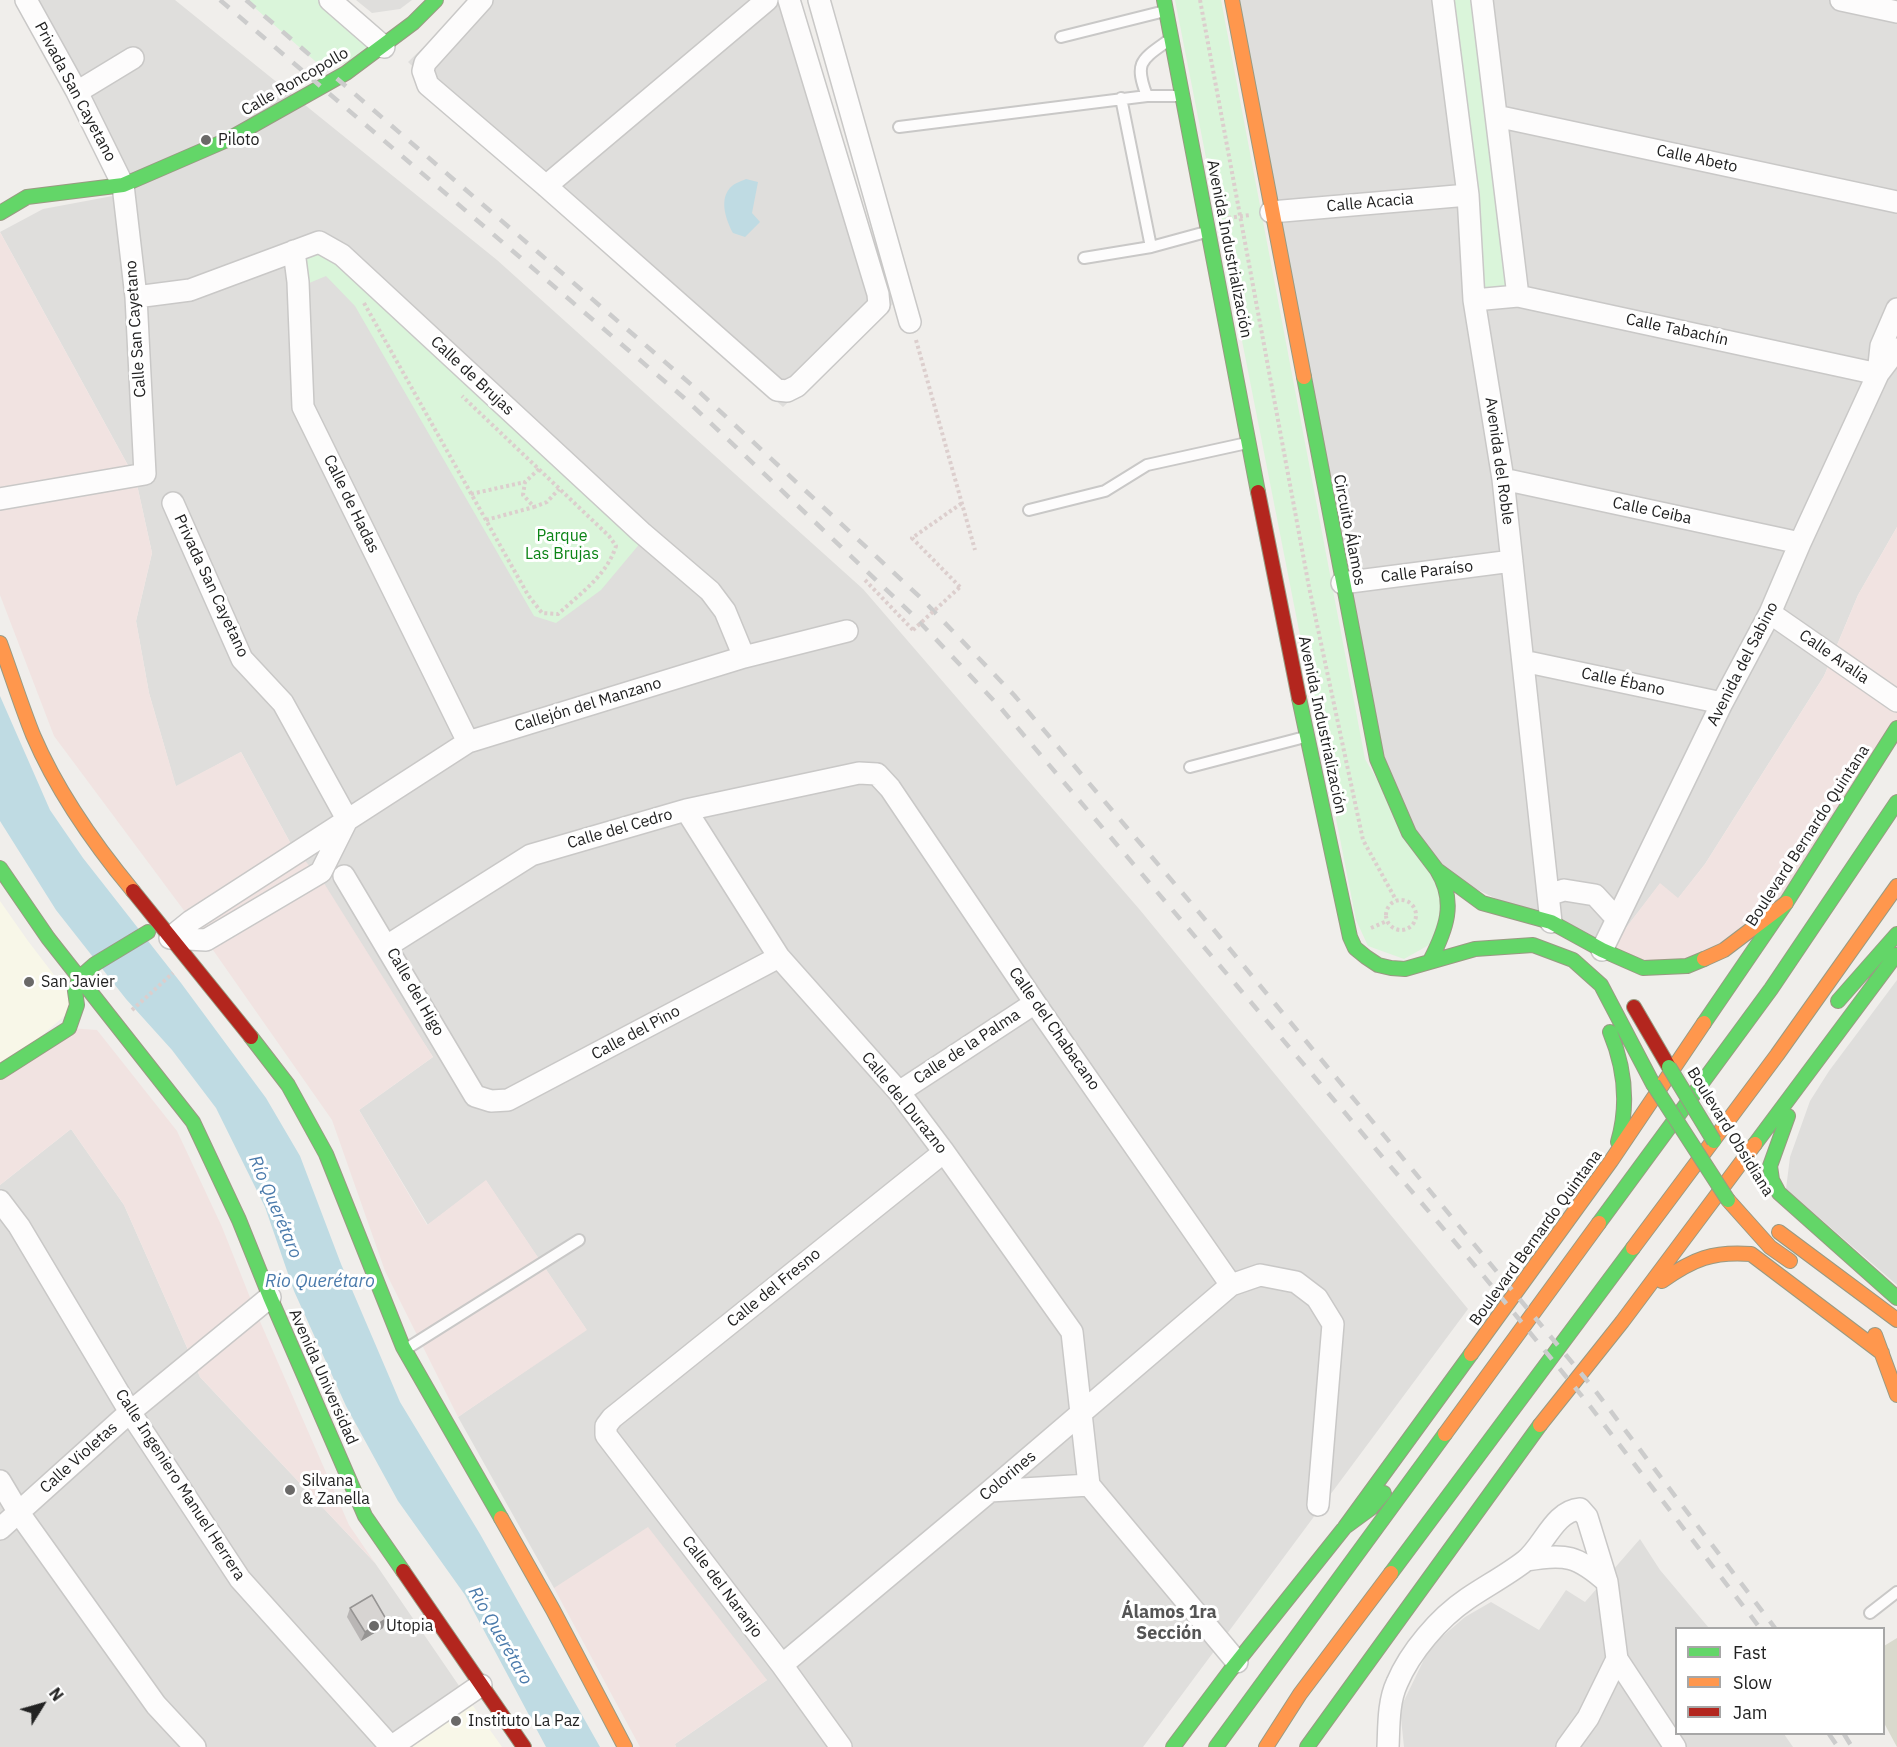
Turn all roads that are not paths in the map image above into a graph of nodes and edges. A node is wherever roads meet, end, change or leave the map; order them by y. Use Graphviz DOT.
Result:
graph roads {
  1 [pos="26,0"];
  2 [pos="330,0"];
  3 [pos="436,0"];
  4 [pos="482,0"];
  5 [pos="767,0"];
  6 [pos="789,0"];
  7 [pos="819,0"];
  8 [pos="1232,0"];
  9 [pos="1443,0"];
  10 [pos="1482,0"];
  11 [pos="1841,0"];
  12 [pos="1165,6"];
  13 [pos="1897,12"];
  14 [pos="1061,37"];
  15 [pos="1172,39"];
  16 [pos="384,47"];
  17 [pos="133,58"];
  18 [pos="1489,61"];
  19 [pos="1452,66"];
  20 [pos="77,92"];
  21 [pos="1147,96"];
  22 [pos="1183,96"];
  23 [pos="1121,98"];
  24 [pos="1496,116"];
  25 [pos="899,127"];
  26 [pos="123,185"];
  27 [pos="546,186"];
  28 [pos="1468,195"];
  29 [pos="1897,202"];
  30 [pos="1271,212"];
  31 [pos="0,213"];
  32 [pos="1208,226"];
  33 [pos="1151,247"];
  34 [pos="294,251"];
  35 [pos="1084,258"];
  36 [pos="1518,296"];
  37 [pos="136,297"];
  38 [pos="1474,300"];
  39 [pos="1897,309"];
  40 [pos="910,322"];
  41 [pos="1897,349"];
  42 [pos="1878,374"];
  43 [pos="1249,442"];
  44 [pos="1503,479"];
  45 [pos="0,499"];
  46 [pos="173,503"];
  47 [pos="1029,510"];
  48 [pos="1800,543"];
  49 [pos="1512,561"];
  50 [pos="1342,583"];
  51 [pos="1770,613"];
  52 [pos="847,632"];
  53 [pos="0,643"];
  54 [pos="744,657"];
  55 [pos="1523,661"];
  56 [pos="1897,701"];
  57 [pos="1722,703"];
  58 [pos="1897,728"];
  59 [pos="1308,736"];
  60 [pos="468,742"];
  61 [pos="1190,767"];
  62 [pos="877,774"];
  63 [pos="1897,802"];
  64 [pos="686,810"];
  65 [pos="347,819"];
  66 [pos="0,868"];
  67 [pos="1437,870"];
  68 [pos="344,876"];
  69 [pos="1897,886"];
  70 [pos="1548,895"];
  71 [pos="1482,903"];
  72 [pos="1786,903"];
  73 [pos="148,911"];
  74 [pos="1469,913"];
  75 [pos="1617,919"];
  76 [pos="1551,922"];
  77 [pos="145,933"];
  78 [pos="1897,934"];
  79 [pos="1467,937"];
  80 [pos="165,942"];
  81 [pos="387,946"];
  82 [pos="1475,949"];
  83 [pos="1602,950"];
  84 [pos="1897,954"];
  85 [pos="779,957"];
  86 [pos="1572,960"];
  87 [pos="1430,961"];
  88 [pos="1613,970"];
  89 [pos="79,978"];
  90 [pos="103,989"];
  91 [pos="1630,999"];
  92 [pos="1035,1002"];
  93 [pos="101,1006"];
  94 [pos="1828,1012"];
  95 [pos="69,1028"];
  96 [pos="1812,1028"];
  97 [pos="87,1029"];
  98 [pos="1777,1055"];
  99 [pos="0,1072"];
  100 [pos="1800,1085"];
  101 [pos="898,1092"];
  102 [pos="491,1101"];
  103 [pos="944,1152"];
  104 [pos="1611,1161"];
  105 [pos="1738,1182"];
  106 [pos="1728,1200"];
  107 [pos="0,1201"];
  108 [pos="1769,1221"];
  109 [pos="579,1240"];
  110 [pos="1799,1268"];
  111 [pos="1232,1285"];
  112 [pos="270,1297"];
  113 [pos="1897,1298"];
  114 [pos="1897,1320"];
  115 [pos="1868,1321"];
  116 [pos="1622,1322"];
  117 [pos="404,1350"];
  118 [pos="1882,1353"];
  119 [pos="1897,1395"];
  120 [pos="1462,1408"];
  121 [pos="130,1412"];
  122 [pos="1082,1413"];
  123 [pos="606,1426"];
  124 [pos="0,1481"];
  125 [pos="1089,1485"];
  126 [pos="990,1491"];
  127 [pos="1318,1505"];
  128 [pos="19,1513"];
  129 [pos="1345,1527"];
  130 [pos="0,1529"];
  131 [pos="1527,1560"];
  132 [pos="1607,1582"];
  133 [pos="1897,1592"];
  134 [pos="1870,1613"];
  135 [pos="1617,1659"];
  136 [pos="1237,1662"];
  137 [pos="782,1665"];
  138 [pos="481,1685"];
  139 [pos="195,1747"];
  140 [pos="391,1747"];
  141 [pos="524,1747"];
  142 [pos="625,1747"];
  143 [pos="841,1747"];
  144 [pos="1173,1747"];
  145 [pos="1216,1747"];
  146 [pos="1266,1747"];
  147 [pos="1307,1747"];
  148 [pos="1388,1747"];
  149 [pos="1566,1747"];
  150 [pos="1675,1747"];
  1 -- 20 [label="street, Privada San Cayetano"];
  2 -- 16 [label="street"];
  3 -- 16 [label="main road, Calle Roncopollo"];
  4 -- 27 [label="street"];
  5 -- 27 [label="street"];
  6 -- 27 [label="street"];
  7 -- 40 [label="street"];
  8 -- 30 [label="main road, Circuito Álamos"];
  9 -- 19 [label="street, Avenida del Roble"];
  10 -- 18 [label="street"];
  11 -- 13 [label="street"];
  12 -- 14 [label="lane"];
  12 -- 15 [label="main road, Avenida Industrialización"];
  15 -- 21 [label="lane"];
  15 -- 22 [label="main road, Avenida Industrialización"];
  16 -- 26 [label="main road, Calle Roncopollo"];
  17 -- 20 [label="street"];
  18 -- 19 [label="street"];
  18 -- 24 [label="street"];
  19 -- 28 [label="street, Avenida del Roble"];
  20 -- 26 [label="street, Privada San Cayetano"];
  21 -- 22 [label="lane"];
  21 -- 23 [label="lane"];
  22 -- 32 [label="main road, Avenida Industrialización"];
  23 -- 25 [label="lane"];
  23 -- 33 [label="lane"];
  24 -- 29 [label="street, Calle Abeto"];
  24 -- 36 [label="street"];
  26 -- 31 [label="main road, Calle Roncopollo"];
  26 -- 37 [label="street, Calle San Cayetano"];
  28 -- 30 [label="street, Calle Acacia"];
  28 -- 38 [label="street, Avenida del Roble"];
  30 -- 50 [label="main road, Circuito Álamos"];
  32 -- 33 [label="lane"];
  32 -- 43 [label="main road, Avenida Industrialización"];
  33 -- 35 [label="lane"];
  34 -- 37 [label="street, Calle de Brujas"];
  34 -- 54 [label="street, Calle de Brujas"];
  34 -- 60 [label="street, Calle de Hadas"];
  36 -- 38 [label="street, Calle Tabachín"];
  36 -- 42 [label="street, Calle Tabachín"];
  37 -- 45 [label="street, Calle San Cayetano"];
  38 -- 44 [label="street, Avenida del Roble"];
  39 -- 42 [label="street, Avenida del Sabino"];
  41 -- 42 [label="street, Avenida del Sabino"];
  42 -- 48 [label="street, Avenida del Sabino"];
  43 -- 47 [label="lane"];
  43 -- 59 [label="main road, Avenida Industrialización"];
  44 -- 48 [label="street, Calle Ceiba"];
  44 -- 49 [label="street, Avenida del Roble"];
  46 -- 65 [label="street, Privada San Cayetano"];
  48 -- 51 [label="street, Avenida del Sabino"];
  49 -- 50 [label="street, Calle Paraíso"];
  49 -- 55 [label="street, Avenida del Roble"];
  50 -- 67 [label="main road, Circuito Álamos"];
  51 -- 56 [label="street, Calle Aralia"];
  51 -- 57 [label="street, Avenida del Sabino"];
  52 -- 54 [label="street, Callejón del Manzano"];
  53 -- 73 [label="main road"];
  54 -- 60 [label="street, Callejón del Manzano"];
  55 -- 57 [label="street, Calle Ébano"];
  55 -- 70 [label="street, Avenida del Roble"];
  57 -- 75 [label="street, Avenida del Sabino"];
  58 -- 72 [label="main road, Boulevard Bernardo Quintana"];
  59 -- 61 [label="lane"];
  59 -- 87 [label="main road, Avenida Industrialización"];
  60 -- 65 [label="street, Callejón del Manzano"];
  62 -- 64 [label="street, Calle del Cedro"];
  62 -- 92 [label="street, Calle del Chabacano"];
  63 -- 120 [label="main road"];
  64 -- 81 [label="street, Calle del Cedro"];
  64 -- 85 [label="street, Calle del Durazno"];
  65 -- 80 [label="street, Callejón del Manzano"];
  65 -- 80 [label="street"];
  66 -- 89 [label="main road, Avenida Universidad"];
  67 -- 71 [label="main road, Circuito Álamos"];
  67 -- 87 [label="main road"];
  68 -- 81 [label="street, Calle del Higo"];
  69 -- 98 [label="main road"];
  70 -- 75 [label="street"];
  70 -- 76 [label="street, Avenida del Roble"];
  71 -- 74 [label="main road"];
  71 -- 76 [label="main road, Circuito Álamos"];
  72 -- 83 [label="main road, Circuito Álamos"];
  72 -- 104 [label="main road, Boulevard Bernardo Quintana"];
  73 -- 77 [label="main road"];
  73 -- 80 [label="main road"];
  75 -- 83 [label="street, Avenida del Sabino"];
  76 -- 83 [label="main road, Circuito Álamos"];
  77 -- 80 [label="main road"];
  77 -- 89 [label="main road"];
  78 -- 94 [label="main road"];
  79 -- 82 [label="main road"];
  80 -- 117 [label="main road"];
  81 -- 102 [label="street, Calle del Higo"];
  82 -- 86 [label="main road, Avenida Industrialización"];
  82 -- 87 [label="main road, Avenida Industrialización"];
  83 -- 88 [label="main road"];
  84 -- 100 [label="main road"];
  85 -- 101 [label="street, Calle del Durazno"];
  85 -- 102 [label="street, Calle del Pino"];
  86 -- 104 [label="main road"];
  86 -- 106 [label="main road, Avenida Industrialización, bridge"];
  89 -- 93 [label="main road, Avenida Universidad"];
  89 -- 95 [label="main road"];
  90 -- 93 [label="main road"];
  91 -- 105 [label="main road, Boulevard Obsidiana, bridge"];
  92 -- 101 [label="street, Calle de la Palma"];
  92 -- 111 [label="street, Calle del Chabacano"];
  93 -- 112 [label="main road, Avenida Universidad"];
  95 -- 97 [label="main road"];
  95 -- 99 [label="main road"];
  96 -- 98 [label="main road"];
  98 -- 146 [label="main road"];
  100 -- 113 [label="main road"];
  100 -- 116 [label="main road"];
  101 -- 103 [label="street, Calle del Durazno"];
  103 -- 122 [label="street, Calle del Durazno"];
  103 -- 123 [label="street, Calle del Fresno"];
  104 -- 129 [label="main road, Boulevard Bernardo Quintana"];
  106 -- 110 [label="main road, Boulevard Obsidiana"];
  107 -- 121 [label="street, Calle Ingeniero Manuel Herrera"];
  108 -- 114 [label="main road, Boulevard Obsidiana"];
  109 -- 117 [label="lane"];
  111 -- 122 [label="street, Colorines"];
  111 -- 127 [label="street"];
  112 -- 121 [label="street, Calle Violetas"];
  112 -- 138 [label="main road, Avenida Universidad"];
  115 -- 118 [label="main road"];
  116 -- 118 [label="main road"];
  116 -- 147 [label="main road"];
  117 -- 142 [label="main road"];
  118 -- 119 [label="main road"];
  120 -- 129 [label="main road"];
  120 -- 145 [label="main road"];
  121 -- 128 [label="street, Calle Violetas"];
  121 -- 140 [label="street, Calle Ingeniero Manuel Herrera"];
  122 -- 125 [label="street, Calle del Durazno"];
  122 -- 126 [label="street, Colorines"];
  123 -- 137 [label="street, Calle del Naranjo"];
  124 -- 128 [label="street"];
  125 -- 126 [label="street"];
  125 -- 136 [label="street"];
  126 -- 137 [label="street, Colorines"];
  128 -- 130 [label="street, Calle Violetas"];
  128 -- 139 [label="street"];
  129 -- 136 [label="main road, Boulevard Bernardo Quintana"];
  131 -- 132 [label="street"];
  131 -- 132 [label="street"];
  131 -- 148 [label="street"];
  132 -- 135 [label="street"];
  133 -- 134 [label="lane"];
  135 -- 149 [label="street"];
  135 -- 150 [label="street"];
  136 -- 144 [label="main road, Boulevard Bernardo Quintana"];
  137 -- 143 [label="street, Calle del Naranjo"];
  138 -- 140 [label="street"];
  138 -- 141 [label="main road, Avenida Universidad"];
}
